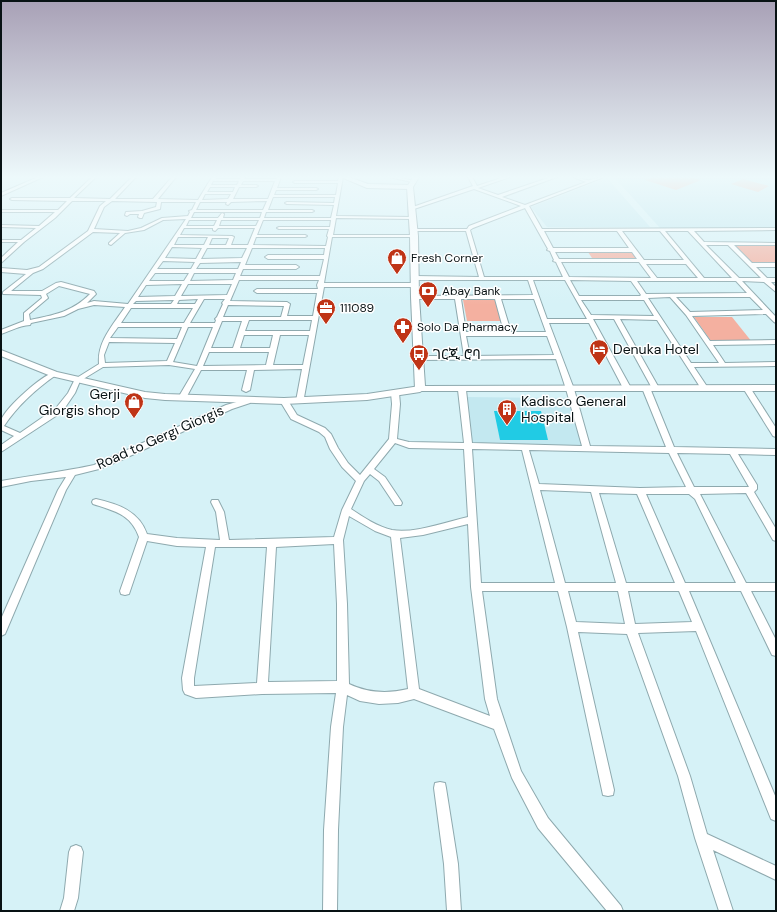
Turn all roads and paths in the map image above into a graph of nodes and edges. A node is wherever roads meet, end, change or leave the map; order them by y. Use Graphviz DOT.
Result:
graph roads {
  1 [pos="220,219"];
  2 [pos="262,219"];
  3 [pos="282,219"];
  4 [pos="49,220"];
  5 [pos="96,220"];
  6 [pos="163,220"];
  7 [pos="187,220"];
  8 [pos="332,220"];
  9 [pos="412,220"];
  10 [pos="491,220"];
  11 [pos="535,220"];
  12 [pos="1,226"];
  13 [pos="41,227"];
  14 [pos="183,227"];
  15 [pos="216,227"];
  16 [pos="258,227"];
  17 [pos="279,228"];
  18 [pos="306,228"];
  19 [pos="331,228"];
  20 [pos="776,229"];
  21 [pos="91,230"];
  22 [pos="468,230"];
  23 [pos="541,230"];
  24 [pos="618,230"];
  25 [pos="662,230"];
  26 [pos="690,230"];
  27 [pos="762,230"];
  28 [pos="124,232"];
  29 [pos="413,233"];
  30 [pos="766,234"];
  31 [pos="176,236"];
  32 [pos="254,236"];
  33 [pos="276,236"];
  34 [pos="305,236"];
  35 [pos="329,236"];
  36 [pos="211,237"];
  37 [pos="771,238"];
  38 [pos="1,241"];
  39 [pos="22,241"];
  40 [pos="703,243"];
  41 [pos="729,243"];
  42 [pos="776,243"];
  43 [pos="111,244"];
  44 [pos="206,245"];
  45 [pos="170,246"];
  46 [pos="228,246"];
  47 [pos="250,246"];
  48 [pos="272,246"];
  49 [pos="302,247"];
  50 [pos="327,247"];
  51 [pos="550,250"];
  52 [pos="586,250"];
  53 [pos="634,250"];
  54 [pos="268,257"];
  55 [pos="297,257"];
  56 [pos="325,257"];
  57 [pos="2,259"];
  58 [pos="160,259"];
  59 [pos="244,260"];
  60 [pos="198,261"];
  61 [pos="556,261"];
  62 [pos="592,261"];
  63 [pos="642,261"];
  64 [pos="688,262"];
  65 [pos="751,265"];
  66 [pos="776,265"];
  67 [pos="296,266"];
  68 [pos="265,267"];
  69 [pos="240,269"];
  70 [pos="1,270"];
  71 [pos="152,271"];
  72 [pos="193,271"];
  73 [pos="31,272"];
  74 [pos="261,278"];
  75 [pos="293,278"];
  76 [pos="322,278"];
  77 [pos="482,278"];
  78 [pos="530,279"];
  79 [pos="566,279"];
  80 [pos="632,279"];
  81 [pos="655,279"];
  82 [pos="235,280"];
  83 [pos="703,280"];
  84 [pos="737,280"];
  85 [pos="766,280"];
  86 [pos="776,280"];
  87 [pos="415,282"];
  88 [pos="145,283"];
  89 [pos="185,283"];
  90 [pos="320,288"];
  91 [pos="776,290"];
  92 [pos="257,291"];
  93 [pos="290,291"];
  94 [pos="4,293"];
  95 [pos="43,293"];
  96 [pos="751,295"];
  97 [pos="91,296"];
  98 [pos="672,296"];
  99 [pos="415,297"];
  100 [pos="536,297"];
  101 [pos="644,297"];
  102 [pos="458,298"];
  103 [pos="498,298"];
  104 [pos="577,298"];
  105 [pos="135,299"];
  106 [pos="176,299"];
  107 [pos="201,299"];
  108 [pos="226,300"];
  109 [pos="94,303"];
  110 [pos="252,303"];
  111 [pos="287,304"];
  112 [pos="129,306"];
  113 [pos="173,306"];
  114 [pos="196,306"];
  115 [pos="79,308"];
  116 [pos="776,310"];
  117 [pos="767,311"];
  118 [pos="688,314"];
  119 [pos="314,318"];
  120 [pos="616,318"];
  121 [pos="657,318"];
  122 [pos="246,319"];
  123 [pos="283,319"];
  124 [pos="590,319"];
  125 [pos="544,321"];
  126 [pos="776,321"];
  127 [pos="217,322"];
  128 [pos="28,324"];
  129 [pos="117,325"];
  130 [pos="186,325"];
  131 [pos="1,332"];
  132 [pos="242,333"];
  133 [pos="277,333"];
  134 [pos="312,333"];
  135 [pos="463,334"];
  136 [pos="508,334"];
  137 [pos="548,334"];
  138 [pos="106,340"];
  139 [pos="179,341"];
  140 [pos="776,342"];
  141 [pos="709,343"];
  142 [pos="206,350"];
  143 [pos="236,350"];
  144 [pos="274,350"];
  145 [pos="3,356"];
  146 [pos="467,357"];
  147 [pos="557,357"];
  148 [pos="418,358"];
  149 [pos="169,363"];
  150 [pos="723,364"];
  151 [pos="776,364"];
  152 [pos="102,365"];
  153 [pos="688,365"];
  154 [pos="306,366"];
  155 [pos="199,368"];
  156 [pos="251,368"];
  157 [pos="269,368"];
  158 [pos="54,374"];
  159 [pos="77,380"];
  160 [pos="627,388"];
  161 [pos="651,388"];
  162 [pos="704,388"];
  163 [pos="747,388"];
  164 [pos="776,388"];
  165 [pos="420,389"];
  166 [pos="570,389"];
  167 [pos="246,390"];
  168 [pos="462,390"];
  169 [pos="395,393"];
  170 [pos="182,398"];
  171 [pos="247,401"];
  172 [pos="284,401"];
  173 [pos="300,401"];
  174 [pos="1,426"];
  175 [pos="773,426"];
  176 [pos="776,434"];
  177 [pos="20,436"];
  178 [pos="393,440"];
  179 [pos="468,446"];
  180 [pos="525,448"];
  181 [pos="588,448"];
  182 [pos="1,449"];
  183 [pos="672,451"];
  184 [pos="732,451"];
  185 [pos="776,452"];
  186 [pos="370,470"];
  187 [pos="72,473"];
  188 [pos="360,480"];
  189 [pos="1,484"];
  190 [pos="535,487"];
  191 [pos="594,489"];
  192 [pos="691,490"];
  193 [pos="748,490"];
  194 [pos="640,491"];
  195 [pos="96,502"];
  196 [pos="215,502"];
  197 [pos="398,503"];
  198 [pos="346,510"];
  199 [pos="472,519"];
  200 [pos="395,535"];
  201 [pos="144,537"];
  202 [pos="776,537"];
  203 [pos="338,540"];
  204 [pos="211,544"];
  205 [pos="225,544"];
  206 [pos="272,544"];
  207 [pos="561,586"];
  208 [pos="476,587"];
  209 [pos="622,587"];
  210 [pos="681,587"];
  211 [pos="742,587"];
  212 [pos="776,587"];
  213 [pos="125,591"];
  214 [pos="699,626"];
  215 [pos="572,627"];
  216 [pos="631,629"];
  217 [pos="1,631"];
  218 [pos="776,651"];
  219 [pos="343,687"];
  220 [pos="262,688"];
  221 [pos="414,693"];
  222 [pos="499,725"];
  223 [pos="440,788"];
  224 [pos="608,790"];
  225 [pos="776,814"];
  226 [pos="702,838"];
  227 [pos="76,852"];
  228 [pos="776,873"];
  229 [pos="66,911"];
  230 [pos="330,911"];
  231 [pos="454,911"];
  232 [pos="616,911"];
  233 [pos="726,911"];
  1 -- 15 [label="street"];
  2 -- 16 [label="street"];
  3 -- 17 [label="street"];
  4 -- 13 [label="street"];
  5 -- 21 [label="street"];
  6 -- 28 [label="street"];
  7 -- 14 [label="street"];
  8 -- 19 [label="street"];
  9 -- 29 [label="main road"];
  10 -- 22 [label="street"];
  11 -- 23 [label="street"];
  12 -- 13 [label="street"];
  13 -- 39 [label="street"];
  14 -- 15 [label="street"];
  14 -- 31 [label="street"];
  15 -- 16 [label="street"];
  15 -- 36 [label="street"];
  16 -- 32 [label="street"];
  17 -- 18 [label="street"];
  17 -- 33 [label="street"];
  18 -- 19 [label="street"];
  18 -- 34 [label="street"];
  19 -- 35 [label="street"];
  20 -- 27 [label="street"];
  21 -- 28 [label="street"];
  21 -- 73 [label="street"];
  22 -- 29 [label="street"];
  22 -- 77 [label="street"];
  23 -- 24 [label="street"];
  23 -- 51 [label="street"];
  24 -- 25 [label="street"];
  24 -- 53 [label="street"];
  25 -- 26 [label="street"];
  25 -- 64 [label="street"];
  26 -- 27 [label="street"];
  26 -- 40 [label="street"];
  27 -- 30 [label="street"];
  28 -- 43 [label="street"];
  29 -- 35 [label="street"];
  29 -- 87 [label="main road"];
  31 -- 36 [label="street"];
  31 -- 45 [label="street"];
  32 -- 33 [label="street"];
  32 -- 47 [label="street"];
  33 -- 34 [label="street"];
  34 -- 49 [label="street"];
  35 -- 50 [label="street"];
  36 -- 44 [label="street"];
  36 -- 46 [label="street"];
  37 -- 42 [label="street"];
  38 -- 39 [label="street"];
  39 -- 57 [label="street"];
  40 -- 41 [label="street"];
  40 -- 84 [label="street"];
  41 -- 42 [label="street"];
  41 -- 65 [label="street"];
  44 -- 45 [label="street"];
  44 -- 46 [label="street"];
  44 -- 60 [label="street"];
  45 -- 58 [label="street"];
  46 -- 47 [label="street"];
  47 -- 48 [label="street"];
  47 -- 59 [label="street"];
  48 -- 49 [label="street"];
  48 -- 54 [label="street"];
  49 -- 50 [label="street"];
  50 -- 56 [label="street"];
  51 -- 52 [label="street"];
  51 -- 61 [label="street"];
  52 -- 53 [label="street"];
  52 -- 62 [label="street"];
  53 -- 63 [label="street"];
  54 -- 55 [label="street"];
  54 -- 68 [label="street"];
  55 -- 56 [label="street"];
  55 -- 67 [label="street"];
  56 -- 76 [label="street"];
  58 -- 60 [label="street"];
  58 -- 71 [label="street"];
  59 -- 60 [label="street"];
  59 -- 69 [label="street"];
  60 -- 72 [label="street"];
  61 -- 62 [label="street"];
  61 -- 79 [label="street"];
  62 -- 63 [label="street"];
  63 -- 64 [label="street"];
  63 -- 81 [label="street"];
  64 -- 83 [label="street"];
  65 -- 66 [label="street"];
  65 -- 85 [label="street"];
  67 -- 68 [label="street"];
  67 -- 75 [label="street"];
  68 -- 69 [label="street"];
  69 -- 72 [label="street"];
  69 -- 82 [label="street"];
  70 -- 73 [label="street"];
  71 -- 72 [label="street"];
  71 -- 88 [label="street"];
  72 -- 89 [label="street"];
  73 -- 94 [label="street"];
  74 -- 75 [label="street"];
  74 -- 82 [label="street"];
  74 -- 92 [label="street"];
  75 -- 76 [label="street"];
  76 -- 90 [label="street"];
  77 -- 78 [label="street"];
  77 -- 87 [label="street"];
  78 -- 79 [label="street"];
  78 -- 100 [label="street"];
  79 -- 80 [label="street"];
  79 -- 104 [label="street"];
  80 -- 81 [label="street"];
  80 -- 101 [label="street"];
  81 -- 83 [label="street"];
  82 -- 89 [label="street"];
  82 -- 108 [label="street"];
  83 -- 84 [label="street"];
  84 -- 85 [label="street"];
  84 -- 96 [label="street"];
  85 -- 86 [label="street"];
  85 -- 91 [label="street"];
  87 -- 90 [label="street"];
  87 -- 99 [label="main road"];
  88 -- 89 [label="street"];
  88 -- 105 [label="street"];
  89 -- 106 [label="street"];
  90 -- 93 [label="street"];
  90 -- 119 [label="street"];
  92 -- 93 [label="street"];
  92 -- 110 [label="street"];
  93 -- 111 [label="street"];
  94 -- 95 [label="street"];
  95 -- 97 [label="street"];
  95 -- 128 [label="street"];
  96 -- 98 [label="street"];
  96 -- 117 [label="street"];
  97 -- 109 [label="street"];
  97 -- 115 [label="street"];
  98 -- 101 [label="street"];
  98 -- 118 [label="street"];
  99 -- 102 [label="street"];
  99 -- 148 [label="main road"];
  100 -- 103 [label="street"];
  100 -- 125 [label="street"];
  101 -- 104 [label="street"];
  101 -- 121 [label="street"];
  102 -- 103 [label="street"];
  102 -- 135 [label="street"];
  103 -- 136 [label="street"];
  104 -- 124 [label="street"];
  105 -- 106 [label="street"];
  105 -- 112 [label="street"];
  106 -- 107 [label="street"];
  106 -- 113 [label="street"];
  107 -- 108 [label="street"];
  107 -- 114 [label="street"];
  108 -- 110 [label="street"];
  108 -- 127 [label="street"];
  109 -- 112 [label="street"];
  109 -- 115 [label="street"];
  110 -- 111 [label="street"];
  111 -- 123 [label="street"];
  112 -- 113 [label="street"];
  112 -- 129 [label="street"];
  113 -- 114 [label="street"];
  114 -- 130 [label="street"];
  115 -- 128 [label="street"];
  116 -- 117 [label="street"];
  117 -- 118 [label="street"];
  117 -- 126 [label="street"];
  118 -- 141 [label="street"];
  119 -- 123 [label="street"];
  119 -- 134 [label="street"];
  120 -- 121 [label="street"];
  120 -- 124 [label="street"];
  120 -- 161 [label="street"];
  121 -- 153 [label="street"];
  122 -- 123 [label="street"];
  122 -- 127 [label="street"];
  122 -- 132 [label="street"];
  124 -- 125 [label="street"];
  124 -- 160 [label="street"];
  125 -- 137 [label="street"];
  127 -- 130 [label="street"];
  127 -- 142 [label="street"];
  128 -- 131 [label="street"];
  129 -- 130 [label="street"];
  129 -- 138 [label="street"];
  130 -- 139 [label="street"];
  132 -- 133 [label="street"];
  132 -- 143 [label="street"];
  133 -- 134 [label="street"];
  133 -- 144 [label="street"];
  134 -- 154 [label="street"];
  135 -- 136 [label="street"];
  135 -- 146 [label="street"];
  136 -- 137 [label="street"];
  137 -- 147 [label="street"];
  138 -- 139 [label="street"];
  138 -- 152 [label="street"];
  139 -- 149 [label="street"];
  140 -- 141 [label="street"];
  141 -- 150 [label="street"];
  142 -- 143 [label="street"];
  142 -- 155 [label="street"];
  143 -- 144 [label="street"];
  144 -- 157 [label="street"];
  145 -- 158 [label="main road"];
  146 -- 147 [label="street"];
  146 -- 148 [label="street"];
  147 -- 166 [label="street"];
  148 -- 165 [label="main road"];
  149 -- 152 [label="street"];
  149 -- 155 [label="street"];
  150 -- 151 [label="street"];
  150 -- 153 [label="street"];
  152 -- 159 [label="street"];
  153 -- 162 [label="street"];
  154 -- 157 [label="street"];
  154 -- 173 [label="street"];
  155 -- 156 [label="street"];
  155 -- 170 [label="street"];
  156 -- 157 [label="street"];
  156 -- 167 [label="street"];
  158 -- 159 [label="main road"];
  158 -- 174 [label="street"];
  159 -- 170 [label="main road"];
  159 -- 177 [label="street"];
  160 -- 161 [label="main road"];
  160 -- 166 [label="main road"];
  161 -- 162 [label="main road"];
  161 -- 183 [label="street"];
  162 -- 163 [label="main road"];
  163 -- 164 [label="main road"];
  163 -- 175 [label="street"];
  165 -- 168 [label="main road"];
  165 -- 169 [label="main road, Road to Gergi Giorgis"];
  166 -- 168 [label="main road"];
  166 -- 181 [label="street"];
  168 -- 179 [label="street"];
  169 -- 173 [label="main road, Road to Gergi Giorgis"];
  169 -- 178 [label="street"];
  170 -- 171 [label="main road"];
  171 -- 172 [label="main road, Road to Gergi Giorgis"];
  171 -- 187 [label="street, Road to Gergi Giorgis"];
  172 -- 173 [label="main road, Road to Gergi Giorgis"];
  172 -- 188 [label="street"];
  174 -- 177 [label="street"];
  175 -- 176 [label="street"];
  177 -- 182 [label="street"];
  178 -- 179 [label="street"];
  178 -- 186 [label="street"];
  179 -- 180 [label="street"];
  179 -- 199 [label="street"];
  180 -- 181 [label="street"];
  180 -- 190 [label="street"];
  181 -- 183 [label="street"];
  183 -- 184 [label="street"];
  183 -- 192 [label="street"];
  184 -- 185 [label="street"];
  184 -- 193 [label="street"];
  186 -- 188 [label="street"];
  186 -- 197 [label="street"];
  187 -- 189 [label="street, Road to Gergi Giorgis"];
  187 -- 217 [label="street"];
  188 -- 198 [label="street"];
  190 -- 191 [label="street"];
  190 -- 207 [label="street"];
  191 -- 194 [label="street"];
  191 -- 209 [label="street"];
  192 -- 193 [label="street"];
  192 -- 194 [label="street"];
  192 -- 211 [label="street"];
  193 -- 202 [label="street"];
  194 -- 210 [label="street"];
  195 -- 201 [label="street"];
  196 -- 205 [label="street"];
  198 -- 200 [label="street"];
  198 -- 203 [label="street"];
  199 -- 200 [label="street"];
  199 -- 208 [label="street"];
  200 -- 221 [label="street"];
  201 -- 204 [label="street"];
  201 -- 213 [label="street"];
  203 -- 206 [label="street"];
  203 -- 219 [label="street"];
  204 -- 205 [label="street"];
  204 -- 220 [label="street"];
  205 -- 206 [label="street"];
  206 -- 220 [label="street"];
  207 -- 208 [label="street"];
  207 -- 209 [label="street"];
  207 -- 215 [label="street"];
  208 -- 222 [label="street"];
  209 -- 210 [label="street"];
  209 -- 216 [label="street"];
  210 -- 211 [label="street"];
  210 -- 214 [label="street"];
  211 -- 212 [label="street"];
  211 -- 218 [label="street"];
  214 -- 216 [label="street"];
  214 -- 225 [label="street"];
  215 -- 216 [label="street"];
  215 -- 224 [label="street"];
  216 -- 226 [label="street"];
  219 -- 220 [label="street"];
  219 -- 221 [label="street"];
  219 -- 230 [label="street"];
  221 -- 222 [label="street"];
  222 -- 232 [label="street"];
  223 -- 231 [label="street"];
  226 -- 228 [label="street"];
  226 -- 233 [label="street"];
  227 -- 229 [label="street"];
}
